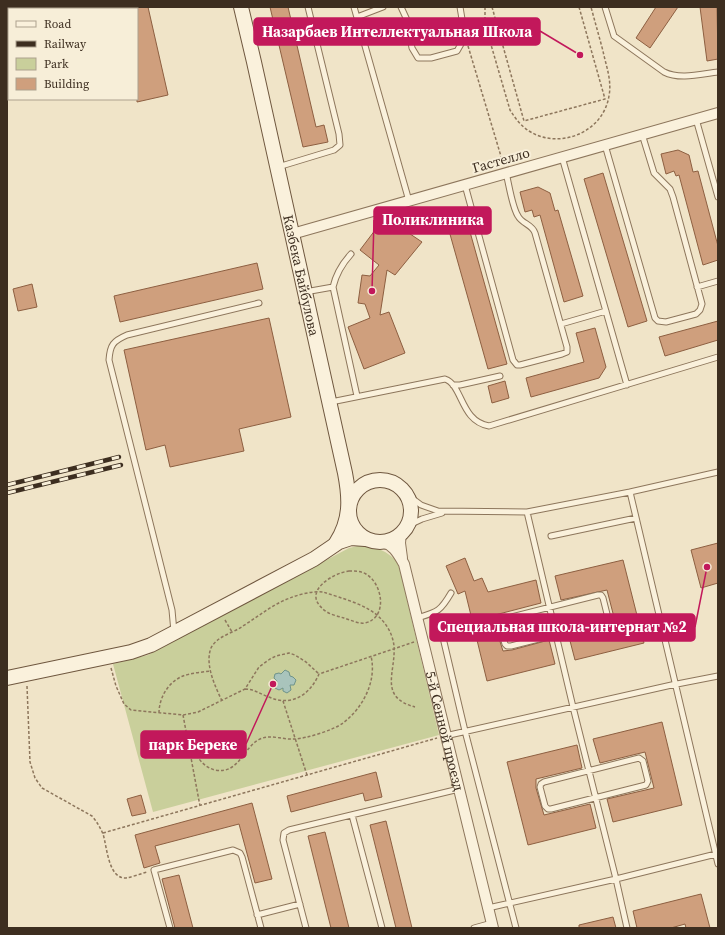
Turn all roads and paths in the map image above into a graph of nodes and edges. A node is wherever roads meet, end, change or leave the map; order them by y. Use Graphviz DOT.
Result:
graph roads {
  1 [pos="241,7"];
  2 [pos="308,7"];
  3 [pos="354,7"];
  4 [pos="383,7"];
  5 [pos="401,7"];
  6 [pos="460,7"];
  7 [pos="485,7"];
  8 [pos="492,7"];
  9 [pos="579,7"];
  10 [pos="591,7"];
  11 [pos="605,7"];
  12 [pos="357,17"];
  13 [pos="465,37"];
  14 [pos="718,72"];
  15 [pos="718,113"];
  16 [pos="696,119"];
  17 [pos="642,134"];
  18 [pos="605,145"];
  19 [pos="562,157"];
  20 [pos="277,167"];
  21 [pos="506,173"];
  22 [pos="465,185"];
  23 [pos="718,197"];
  24 [pos="409,201"];
  25 [pos="292,234"];
  26 [pos="351,254"];
  27 [pos="718,281"];
  28 [pos="333,287"];
  29 [pos="697,287"];
  30 [pos="305,292"];
  31 [pos="259,303"];
  32 [pos="606,311"];
  33 [pos="561,324"];
  34 [pos="718,357"];
  35 [pos="500,376"];
  36 [pos="453,385"];
  37 [pos="627,385"];
  38 [pos="357,396"];
  39 [pos="329,402"];
  40 [pos="344,469"];
  41 [pos="718,472"];
  42 [pos="375,481"];
  43 [pos="401,490"];
  44 [pos="630,492"];
  45 [pos="349,506"];
  46 [pos="447,511"];
  47 [pos="527,512"];
  48 [pos="636,518"];
  49 [pos="404,530"];
  50 [pos="551,536"];
  51 [pos="365,539"];
  52 [pos="382,542"];
  53 [pos="336,543"];
  54 [pos="404,564"];
  55 [pos="317,592"];
  56 [pos="451,593"];
  57 [pos="549,607"];
  58 [pos="219,609"];
  59 [pos="376,615"];
  60 [pos="417,618"];
  61 [pos="440,625"];
  62 [pos="232,632"];
  63 [pos="174,633"];
  64 [pos="556,635"];
  65 [pos="422,640"];
  66 [pos="394,648"];
  67 [pos="371,656"];
  68 [pos="108,657"];
  69 [pos="211,671"];
  70 [pos="26,674"];
  71 [pos="319,674"];
  72 [pos="718,676"];
  73 [pos="7,678"];
  74 [pos="676,684"];
  75 [pos="245,689"];
  76 [pos="222,701"];
  77 [pos="283,701"];
  78 [pos="415,707"];
  79 [pos="573,707"];
  80 [pos="159,713"];
  81 [pos="183,715"];
  82 [pos="464,732"];
  83 [pos="446,736"];
  84 [pos="295,739"];
  85 [pos="188,743"];
  86 [pos="589,770"];
  87 [pos="307,775"];
  88 [pos="459,789"];
  89 [pos="596,798"];
  90 [pos="200,806"];
  91 [pos="352,815"];
  92 [pos="103,833"];
  93 [pos="716,854"];
  94 [pos="718,864"];
  95 [pos="154,870"];
  96 [pos="616,879"];
  97 [pos="300,904"];
  98 [pos="510,904"];
  99 [pos="488,908"];
  100 [pos="257,915"];
  101 [pos="493,926"];
  102 [pos="170,928"];
  103 [pos="261,928"];
  104 [pos="306,928"];
  105 [pos="382,928"];
  106 [pos="474,928"];
  107 [pos="516,928"];
  108 [pos="628,928"];
  1 -- 20 [label="street, Казбека Байбулова"];
  2 -- 20 [label="lane"];
  3 -- 12 [label="lane"];
  4 -- 12 [label="lane"];
  5 -- 13 [label="lane"];
  6 -- 13 [label="lane"];
  7 -- 10 [label="path"];
  8 -- 9 [label="path"];
  11 -- 14 [label="lane"];
  12 -- 24 [label="lane"];
  13 -- 21 [label="path"];
  15 -- 16 [label="street, Гастелло"];
  16 -- 17 [label="street, Гастелло"];
  16 -- 23 [label="lane"];
  17 -- 18 [label="street, Гастелло"];
  17 -- 29 [label="lane"];
  18 -- 19 [label="street, Гастелло"];
  18 -- 29 [label="lane"];
  19 -- 21 [label="street, Гастелло"];
  19 -- 32 [label="lane"];
  20 -- 25 [label="street, Казбека Байбулова"];
  21 -- 22 [label="street, Гастелло"];
  21 -- 33 [label="lane"];
  22 -- 24 [label="street, Гастелло"];
  22 -- 33 [label="lane"];
  24 -- 25 [label="street, Гастелло"];
  25 -- 30 [label="street, Казбека Байбулова"];
  26 -- 28 [label="lane"];
  27 -- 29 [label="lane"];
  28 -- 30 [label="lane"];
  28 -- 38 [label="lane"];
  30 -- 39 [label="street, Казбека Байбулова"];
  31 -- 63 [label="lane"];
  32 -- 33 [label="lane"];
  32 -- 37 [label="lane"];
  34 -- 37 [label="lane"];
  35 -- 36 [label="lane"];
  36 -- 37 [label="lane"];
  36 -- 38 [label="lane"];
  38 -- 39 [label="lane"];
  39 -- 40 [label="street, Казбека Байбулова"];
  40 -- 42 [label="street"];
  40 -- 45 [label="street, Казбека Байбулова"];
  41 -- 44 [label="lane"];
  42 -- 43 [label="street"];
  42 -- 45 [label="street"];
  43 -- 46 [label="lane"];
  43 -- 49 [label="street"];
  44 -- 47 [label="lane"];
  44 -- 48 [label="lane"];
  45 -- 51 [label="street"];
  45 -- 53 [label="street, Казбека Байбулова"];
  46 -- 47 [label="lane"];
  46 -- 49 [label="lane"];
  47 -- 57 [label="lane"];
  48 -- 50 [label="lane"];
  48 -- 74 [label="lane"];
  49 -- 52 [label="street"];
  49 -- 54 [label="street"];
  51 -- 52 [label="street"];
  51 -- 53 [label="street"];
  52 -- 54 [label="street, 5-й Сенной проезд"];
  53 -- 58 [label="street"];
  54 -- 60 [label="street, 5-й Сенной проезд"];
  55 -- 59 [label="path"];
  55 -- 59 [label="path"];
  55 -- 59 [label="path"];
  55 -- 62 [label="path"];
  56 -- 60 [label="lane"];
  57 -- 64 [label="lane"];
  57 -- 64 [label="lane"];
  57 -- 64 [label="lane"];
  58 -- 62 [label="path"];
  58 -- 63 [label="street"];
  59 -- 66 [label="path"];
  60 -- 65 [label="street, 5-й Сенной проезд"];
  61 -- 82 [label="lane"];
  62 -- 69 [label="path"];
  63 -- 68 [label="street"];
  64 -- 79 [label="lane"];
  65 -- 66 [label="path"];
  65 -- 83 [label="street, 5-й Сенной проезд"];
  66 -- 67 [label="path"];
  66 -- 78 [label="path"];
  67 -- 71 [label="path"];
  67 -- 84 [label="path"];
  68 -- 70 [label="street"];
  68 -- 80 [label="path"];
  69 -- 76 [label="path"];
  69 -- 80 [label="path"];
  70 -- 73 [label="street"];
  70 -- 92 [label="path"];
  71 -- 75 [label="path"];
  71 -- 77 [label="path"];
  72 -- 74 [label="lane"];
  74 -- 79 [label="lane"];
  74 -- 93 [label="lane"];
  75 -- 76 [label="path"];
  75 -- 77 [label="path"];
  76 -- 81 [label="path"];
  77 -- 84 [label="path"];
  79 -- 82 [label="lane"];
  79 -- 86 [label="lane"];
  80 -- 81 [label="path"];
  81 -- 85 [label="path"];
  82 -- 83 [label="lane"];
  82 -- 98 [label="lane"];
  83 -- 87 [label="path"];
  83 -- 88 [label="street, 5-й Сенной проезд"];
  84 -- 85 [label="path"];
  84 -- 87 [label="path"];
  85 -- 90 [label="path"];
  86 -- 89 [label="lane"];
  86 -- 89 [label="lane"];
  86 -- 89 [label="lane"];
  87 -- 90 [label="path"];
  88 -- 91 [label="lane"];
  88 -- 99 [label="street, 5-й Сенной проезд"];
  89 -- 96 [label="lane"];
  90 -- 92 [label="path"];
  91 -- 97 [label="lane"];
  91 -- 105 [label="lane"];
  92 -- 95 [label="path"];
  93 -- 94 [label="lane"];
  93 -- 96 [label="lane"];
  95 -- 100 [label="lane"];
  95 -- 102 [label="lane"];
  96 -- 98 [label="lane"];
  96 -- 108 [label="lane"];
  97 -- 100 [label="lane"];
  97 -- 104 [label="lane"];
  98 -- 99 [label="lane"];
  98 -- 107 [label="lane"];
  99 -- 101 [label="street, 5-й Сенной проезд"];
  100 -- 103 [label="lane"];
  101 -- 106 [label="lane"];
}
